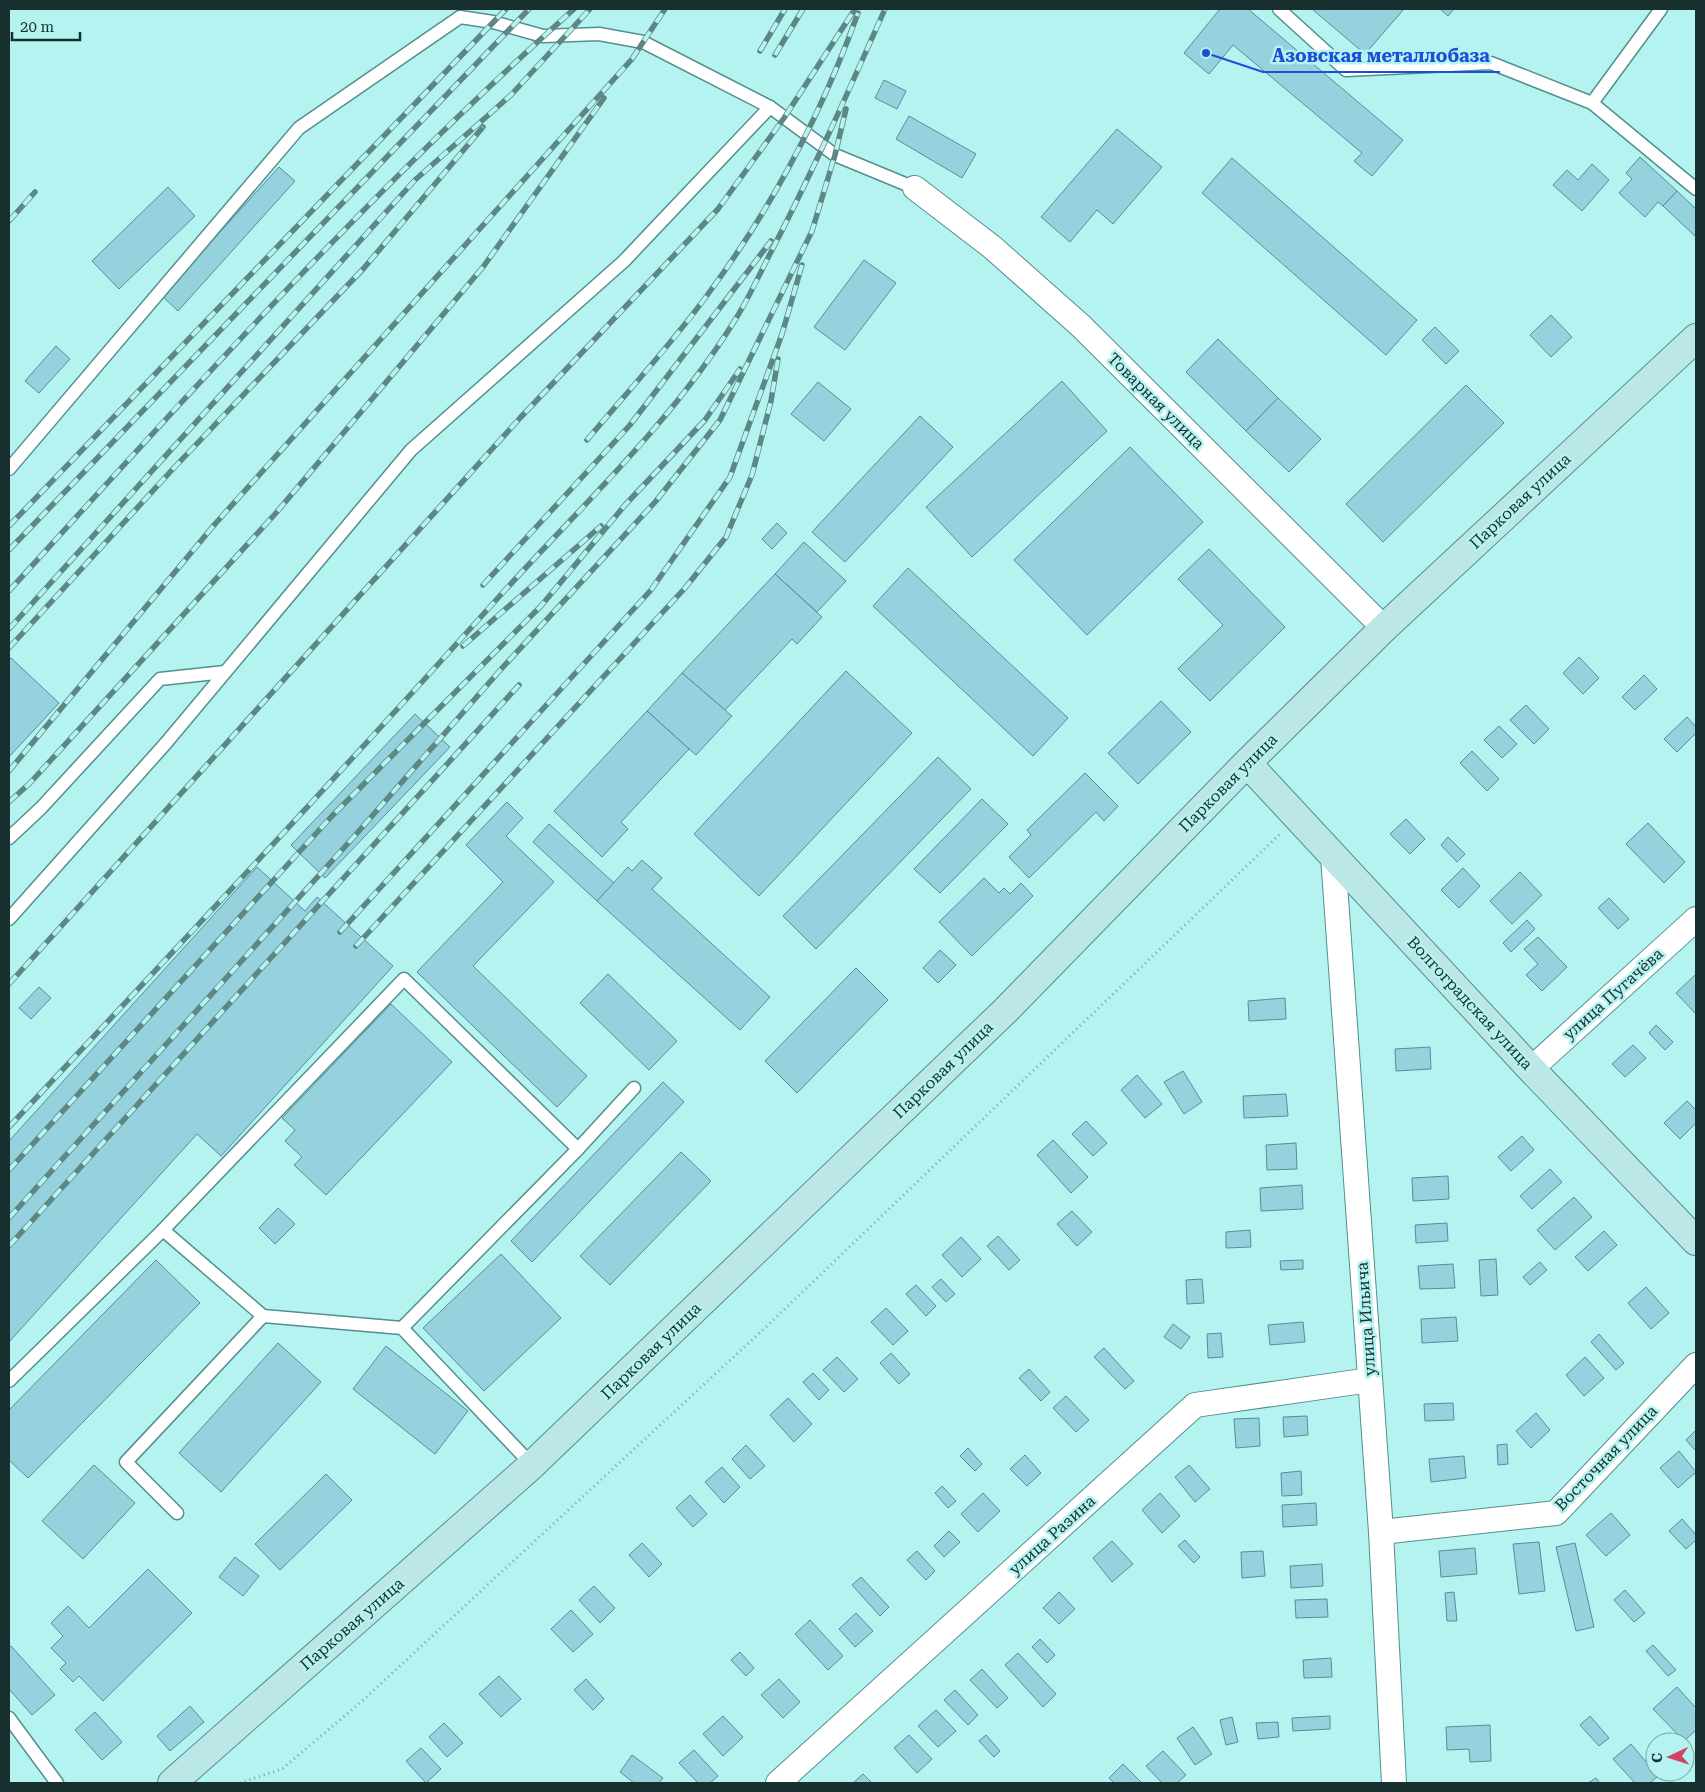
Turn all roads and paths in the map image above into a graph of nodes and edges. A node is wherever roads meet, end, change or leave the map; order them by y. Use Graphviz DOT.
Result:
graph roads {
  1 [pos="1279,9"];
  2 [pos="1661,9"];
  3 [pos="1592,103"];
  4 [pos="770,107"];
  5 [pos="915,188"];
  6 [pos="1696,190"];
  7 [pos="1696,338"];
  8 [pos="9,469"];
  9 [pos="1384,628"];
  10 [pos="226,672"];
  11 [pos="1247,763"];
  12 [pos="1298,816"];
  13 [pos="9,838"];
  14 [pos="1333,856"];
  15 [pos="1696,919"];
  16 [pos="9,920"];
  17 [pos="1530,1068"];
  18 [pos="634,1088"];
  19 [pos="578,1149"];
  20 [pos="163,1230"];
  21 [pos="1696,1241"];
  22 [pos="263,1316"];
  23 [pos="402,1328"];
  24 [pos="1696,1365"];
  25 [pos="1370,1380"];
  26 [pos="9,1381"];
  27 [pos="532,1465"];
  28 [pos="177,1513"];
  29 [pos="1381,1532"];
  30 [pos="9,1718"];
  31 [pos="57,1783"];
  32 [pos="172,1783"];
  33 [pos="240,1783"];
  34 [pos="778,1783"];
  35 [pos="1392,1783"];
  1 -- 3 [label="lane"];
  2 -- 3 [label="lane"];
  3 -- 6 [label="lane"];
  4 -- 5 [label="lane"];
  4 -- 8 [label="lane"];
  4 -- 10 [label="lane"];
  5 -- 9 [label="street, Товарная улица"];
  7 -- 9 [label="main road, Парковая улица"];
  9 -- 11 [label="main road, Парковая улица"];
  10 -- 13 [label="lane"];
  10 -- 16 [label="lane"];
  11 -- 12 [label="main road, Волгоградская улица"];
  11 -- 27 [label="main road, Парковая улица"];
  12 -- 14 [label="main road, Волгоградская улица"];
  12 -- 33 [label="path"];
  14 -- 17 [label="main road, Волгоградская улица"];
  14 -- 25 [label="street, улица Ильича"];
  15 -- 17 [label="street, улица Пугачёва"];
  17 -- 21 [label="main road, Волгоградская улица"];
  18 -- 19 [label="lane"];
  19 -- 20 [label="lane"];
  19 -- 23 [label="lane"];
  20 -- 22 [label="lane"];
  20 -- 26 [label="lane"];
  22 -- 23 [label="lane"];
  22 -- 28 [label="lane"];
  23 -- 27 [label="lane"];
  24 -- 29 [label="street, Восточная улица"];
  25 -- 29 [label="street, улица Ильича"];
  25 -- 34 [label="street, улица Разина"];
  27 -- 32 [label="main road, Парковая улица"];
  29 -- 35 [label="street, улица Ильича"];
  30 -- 31 [label="lane"];
}
